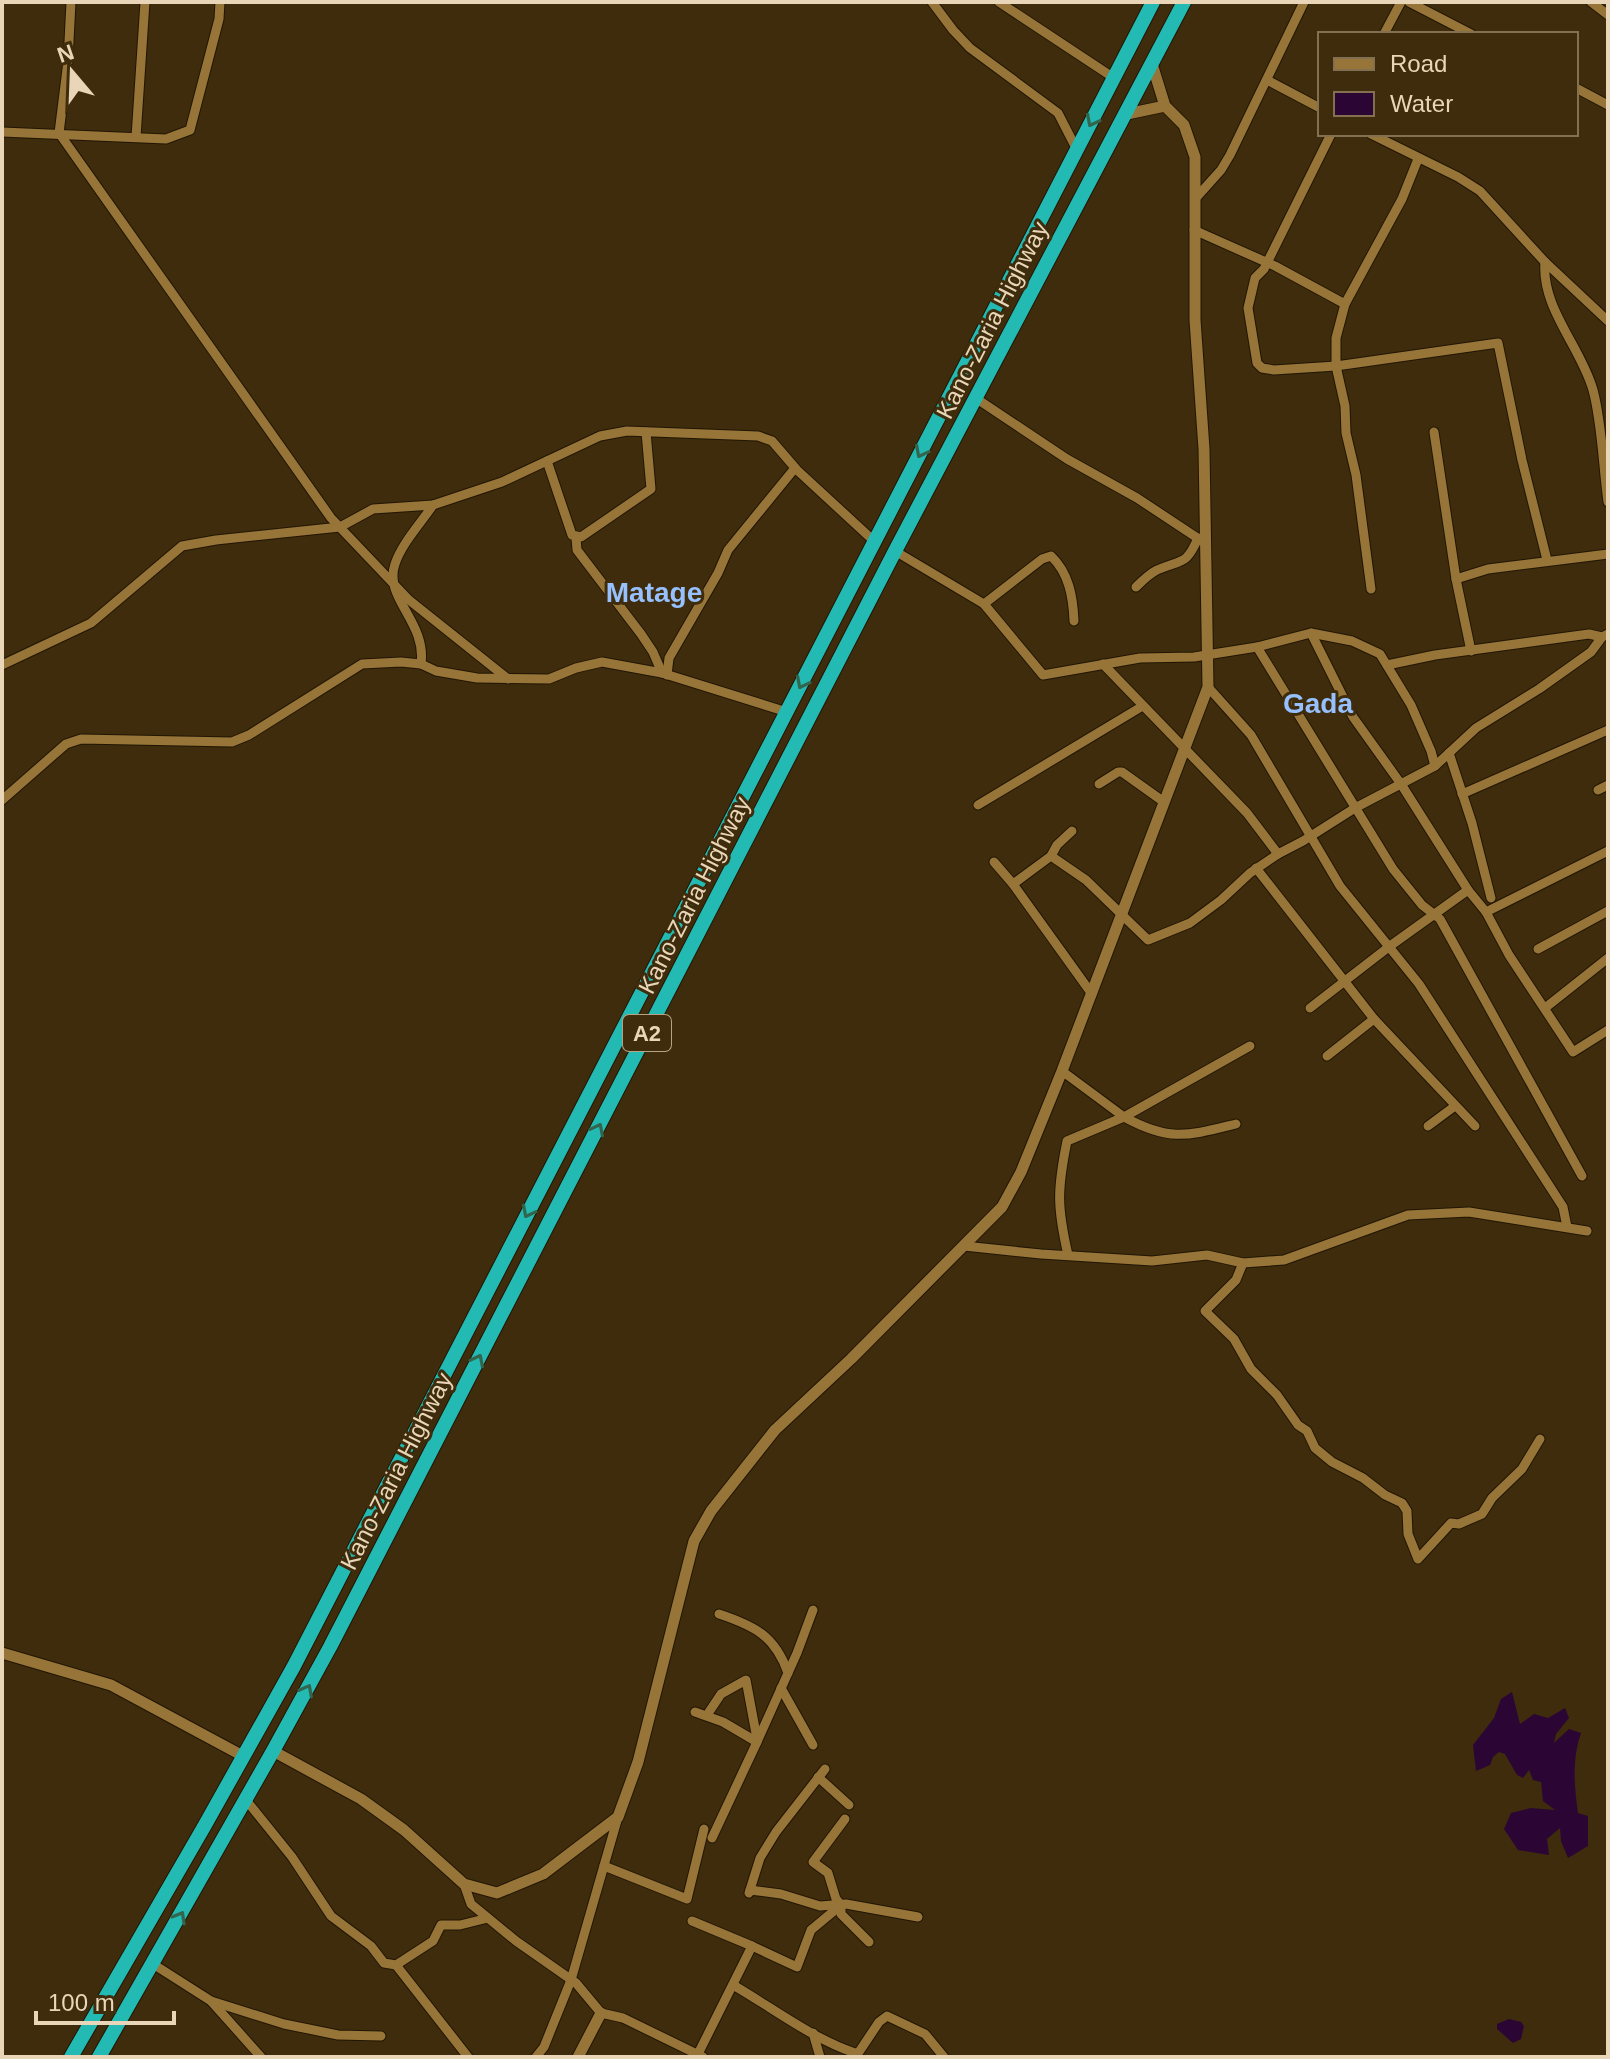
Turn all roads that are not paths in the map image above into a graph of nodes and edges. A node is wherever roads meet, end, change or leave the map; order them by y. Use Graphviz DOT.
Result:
graph roads {
  1 [pos="71,2"];
  2 [pos="145,2"];
  3 [pos="220,2"];
  4 [pos="932,2"];
  5 [pos="999,2"];
  6 [pos="1153,2"];
  7 [pos="1184,2"];
  8 [pos="1304,2"];
  9 [pos="1401,2"];
  10 [pos="1409,2"];
  11 [pos="1591,2"];
  12 [pos="1608,15"];
  13 [pos="1385,32"];
  14 [pos="1467,32"];
  15 [pos="1152,64"];
  16 [pos="1114,78"];
  17 [pos="1267,80"];
  18 [pos="1578,89"];
  19 [pos="1608,105"];
  20 [pos="1165,106"];
  21 [pos="1318,107"];
  22 [pos="1127,114"];
  23 [pos="2,132"];
  24 [pos="59,133"];
  25 [pos="1330,136"];
  26 [pos="1375,136"];
  27 [pos="136,137"];
  28 [pos="1077,150"];
  29 [pos="1418,159"];
  30 [pos="1195,199"];
  31 [pos="1042,217"];
  32 [pos="1064,228"];
  33 [pos="1194,230"];
  34 [pos="1545,262"];
  35 [pos="1267,263"];
  36 [pos="1345,304"];
  37 [pos="1608,321"];
  38 [pos="1336,366"];
  39 [pos="977,399"];
  40 [pos="646,432"];
  41 [pos="1434,432"];
  42 [pos="547,461"];
  43 [pos="795,468"];
  44 [pos="1608,502"];
  45 [pos="433,505"];
  46 [pos="340,527"];
  47 [pos="576,538"];
  48 [pos="1201,540"];
  49 [pos="875,542"];
  50 [pos="895,551"];
  51 [pos="1608,554"];
  52 [pos="1547,560"];
  53 [pos="1456,579"];
  54 [pos="392,581"];
  55 [pos="1136,587"];
  56 [pos="1371,589"];
  57 [pos="984,604"];
  58 [pos="1074,621"];
  59 [pos="1311,633"];
  60 [pos="1605,635"];
  61 [pos="1257,647"];
  62 [pos="1471,651"];
  63 [pos="1208,653"];
  64 [pos="421,664"];
  65 [pos="1103,664"];
  66 [pos="2,665"];
  67 [pos="1387,665"];
  68 [pos="664,674"];
  69 [pos="508,679"];
  70 [pos="1208,687"];
  71 [pos="1141,707"];
  72 [pos="787,712"];
  73 [pos="1608,730"];
  74 [pos="1184,746"];
  75 [pos="1449,753"];
  76 [pos="1435,766"];
  77 [pos="1099,784"];
  78 [pos="1401,784"];
  79 [pos="1608,785"];
  80 [pos="1598,790"];
  81 [pos="1462,794"];
  82 [pos="2,800"];
  83 [pos="1164,802"];
  84 [pos="978,805"];
  85 [pos="1355,808"];
  86 [pos="1072,831"];
  87 [pos="1311,836"];
  88 [pos="1608,851"];
  89 [pos="1278,854"];
  90 [pos="1051,856"];
  91 [pos="994,862"];
  92 [pos="1256,868"];
  93 [pos="1013,884"];
  94 [pos="1468,890"];
  95 [pos="1491,898"];
  96 [pos="1608,911"];
  97 [pos="1486,912"];
  98 [pos="1432,914"];
  99 [pos="1121,915"];
  100 [pos="1390,946"];
  101 [pos="1538,949"];
  102 [pos="1608,958"];
  103 [pos="1344,982"];
  104 [pos="1092,994"];
  105 [pos="1310,1008"];
  106 [pos="1545,1008"];
  107 [pos="1374,1019"];
  108 [pos="1608,1030"];
  109 [pos="1250,1046"];
  110 [pos="1327,1056"];
  111 [pos="1062,1071"];
  112 [pos="1455,1106"];
  113 [pos="1124,1117"];
  114 [pos="1236,1124"];
  115 [pos="1428,1126"];
  116 [pos="1475,1126"];
  117 [pos="1582,1176"];
  118 [pos="1567,1227"];
  119 [pos="1587,1231"];
  120 [pos="964,1246"];
  121 [pos="1068,1255"];
  122 [pos="1243,1263"];
  123 [pos="1540,1439"];
  124 [pos="813,1610"];
  125 [pos="719,1614"];
  126 [pos="2,1653"];
  127 [pos="788,1673"];
  128 [pos="781,1688"];
  129 [pos="695,1712"];
  130 [pos="709,1712"];
  131 [pos="757,1742"];
  132 [pos="813,1745"];
  133 [pos="273,1751"];
  134 [pos="243,1756"];
  135 [pos="246,1800"];
  136 [pos="849,1805"];
  137 [pos="618,1817"];
  138 [pos="845,1819"];
  139 [pos="704,1829"];
  140 [pos="712,1838"];
  141 [pos="604,1866"];
  142 [pos="464,1884"];
  143 [pos="841,1905"];
  144 [pos="918,1917"];
  145 [pos="488,1918"];
  146 [pos="692,1921"];
  147 [pos="869,1942"];
  148 [pos="752,1946"];
  149 [pos="153,1964"];
  150 [pos="396,1965"];
  151 [pos="571,1980"];
  152 [pos="733,1985"];
  153 [pos="211,2001"];
  154 [pos="601,2013"];
  155 [pos="813,2033"];
  156 [pos="381,2036"];
  157 [pos="700,2056"];
  158 [pos="71,2057"];
  159 [pos="99,2057"];
  160 [pos="261,2057"];
  161 [pos="468,2057"];
  162 [pos="536,2057"];
  163 [pos="578,2057"];
  164 [pos="820,2057"];
  165 [pos="944,2057"];
  1 -- 24 [label="street"];
  2 -- 27 [label="street"];
  3 -- 27 [label="street"];
  4 -- 28 [label="street"];
  5 -- 16 [label="street"];
  6 -- 16 [label="highway, Kano-Zaria Highway / A2"];
  7 -- 15 [label="highway, Kano-Zaria Highway / A2"];
  8 -- 17 [label="street"];
  9 -- 13 [label="street"];
  10 -- 14 [label="street"];
  11 -- 12 [label="street"];
  15 -- 20 [label="street"];
  15 -- 22 [label="highway, Kano-Zaria Highway / A2"];
  16 -- 28 [label="highway, Kano-Zaria Highway / A2, one-way"];
  17 -- 21 [label="street"];
  17 -- 30 [label="street"];
  18 -- 19 [label="street"];
  20 -- 22 [label="street"];
  20 -- 30 [label="street"];
  22 -- 32 [label="highway, Kano-Zaria Highway / A2"];
  23 -- 24 [label="street"];
  24 -- 27 [label="street"];
  24 -- 46 [label="street"];
  25 -- 35 [label="street"];
  26 -- 29 [label="street"];
  28 -- 31 [label="highway, Kano-Zaria Highway / A2"];
  29 -- 34 [label="street"];
  29 -- 36 [label="street"];
  30 -- 33 [label="street"];
  31 -- 32 [label="highway"];
  31 -- 49 [label="highway, Kano-Zaria Highway / A2, one-way"];
  32 -- 39 [label="highway, Kano-Zaria Highway / A2"];
  33 -- 35 [label="street"];
  33 -- 48 [label="street"];
  34 -- 37 [label="street"];
  34 -- 44 [label="street"];
  35 -- 36 [label="street"];
  35 -- 38 [label="street"];
  36 -- 38 [label="street"];
  38 -- 52 [label="street"];
  38 -- 56 [label="street"];
  39 -- 48 [label="street"];
  39 -- 50 [label="highway, Kano-Zaria Highway / A2"];
  40 -- 42 [label="street"];
  40 -- 43 [label="street"];
  40 -- 47 [label="street"];
  41 -- 53 [label="street"];
  42 -- 45 [label="street"];
  42 -- 47 [label="street"];
  43 -- 49 [label="street"];
  43 -- 68 [label="street"];
  45 -- 46 [label="street"];
  45 -- 54 [label="street"];
  46 -- 54 [label="street"];
  46 -- 66 [label="street"];
  47 -- 68 [label="street"];
  48 -- 55 [label="street"];
  48 -- 63 [label="street"];
  49 -- 72 [label="highway, Kano-Zaria Highway / A2, one-way"];
  50 -- 57 [label="street"];
  133 -- 50 [label="highway, Kano-Zaria Highway / A2, one-way"];
  51 -- 52 [label="street"];
  52 -- 53 [label="street"];
  53 -- 62 [label="street"];
  54 -- 64 [label="street"];
  54 -- 69 [label="street"];
  57 -- 58 [label="street"];
  57 -- 65 [label="street"];
  59 -- 61 [label="street"];
  59 -- 67 [label="street"];
  59 -- 78 [label="street"];
  60 -- 62 [label="street"];
  60 -- 75 [label="street"];
  61 -- 63 [label="street"];
  61 -- 85 [label="street"];
  62 -- 67 [label="street"];
  63 -- 65 [label="street"];
  63 -- 70 [label="street"];
  64 -- 69 [label="street"];
  64 -- 82 [label="street"];
  65 -- 71 [label="street"];
  67 -- 76 [label="street"];
  68 -- 69 [label="street"];
  68 -- 72 [label="street"];
  70 -- 74 [label="street"];
  70 -- 87 [label="street"];
  71 -- 74 [label="street"];
  71 -- 84 [label="street"];
  72 -- 134 [label="highway, Kano-Zaria Highway / A2, one-way"];
  73 -- 81 [label="street"];
  74 -- 83 [label="street"];
  74 -- 89 [label="street"];
  75 -- 76 [label="street"];
  75 -- 81 [label="street"];
  76 -- 78 [label="street"];
  77 -- 83 [label="street"];
  78 -- 85 [label="street"];
  78 -- 94 [label="street"];
  79 -- 80 [label="street"];
  81 -- 95 [label="street"];
  83 -- 99 [label="street"];
  85 -- 87 [label="street"];
  85 -- 98 [label="street"];
  86 -- 90 [label="street"];
  87 -- 89 [label="street"];
  87 -- 100 [label="street"];
  88 -- 97 [label="street"];
  89 -- 92 [label="street"];
  90 -- 93 [label="street"];
  90 -- 99 [label="street"];
  91 -- 93 [label="street"];
  92 -- 99 [label="street"];
  92 -- 103 [label="street"];
  93 -- 104 [label="street"];
  94 -- 97 [label="street"];
  94 -- 98 [label="street"];
  96 -- 101 [label="street"];
  97 -- 106 [label="street"];
  98 -- 100 [label="street"];
  98 -- 117 [label="street"];
  99 -- 104 [label="street"];
  100 -- 103 [label="street"];
  100 -- 118 [label="street"];
  102 -- 106 [label="street"];
  103 -- 105 [label="street"];
  103 -- 107 [label="street"];
  104 -- 111 [label="street"];
  106 -- 108 [label="street"];
  107 -- 110 [label="street"];
  107 -- 112 [label="street"];
  109 -- 113 [label="street"];
  111 -- 113 [label="street"];
  111 -- 120 [label="street"];
  112 -- 115 [label="street"];
  112 -- 116 [label="street"];
  113 -- 114 [label="street"];
  113 -- 121 [label="street"];
  118 -- 119 [label="street"];
  118 -- 122 [label="street"];
  120 -- 121 [label="street"];
  120 -- 137 [label="street"];
  121 -- 122 [label="street"];
  122 -- 123 [label="street"];
  124 -- 127 [label="street"];
  125 -- 127 [label="street"];
  126 -- 134 [label="street"];
  127 -- 128 [label="street"];
  128 -- 131 [label="street"];
  128 -- 132 [label="street"];
  129 -- 131 [label="street"];
  130 -- 131 [label="street"];
  131 -- 140 [label="street"];
  133 -- 135 [label="highway, Kano-Zaria Highway / A2"];
  133 -- 142 [label="street"];
  134 -- 158 [label="highway, Kano-Zaria Highway / A2"];
  149 -- 135 [label="highway, Kano-Zaria Highway / A2, one-way"];
  135 -- 150 [label="street"];
  136 -- 143 [label="street"];
  137 -- 141 [label="street"];
  137 -- 142 [label="street"];
  138 -- 143 [label="street"];
  139 -- 141 [label="street"];
  141 -- 151 [label="street"];
  142 -- 145 [label="street"];
  143 -- 144 [label="street"];
  143 -- 147 [label="street"];
  143 -- 148 [label="street"];
  145 -- 150 [label="street"];
  145 -- 151 [label="street"];
  146 -- 148 [label="street"];
  148 -- 152 [label="street"];
  149 -- 153 [label="street"];
  149 -- 159 [label="highway, Kano-Zaria Highway / A2"];
  150 -- 161 [label="street"];
  151 -- 154 [label="street"];
  151 -- 162 [label="street"];
  152 -- 155 [label="street"];
  152 -- 157 [label="street"];
  153 -- 156 [label="street"];
  153 -- 160 [label="street"];
  154 -- 157 [label="street"];
  154 -- 163 [label="street"];
  155 -- 164 [label="street"];
  155 -- 165 [label="street"];
}
